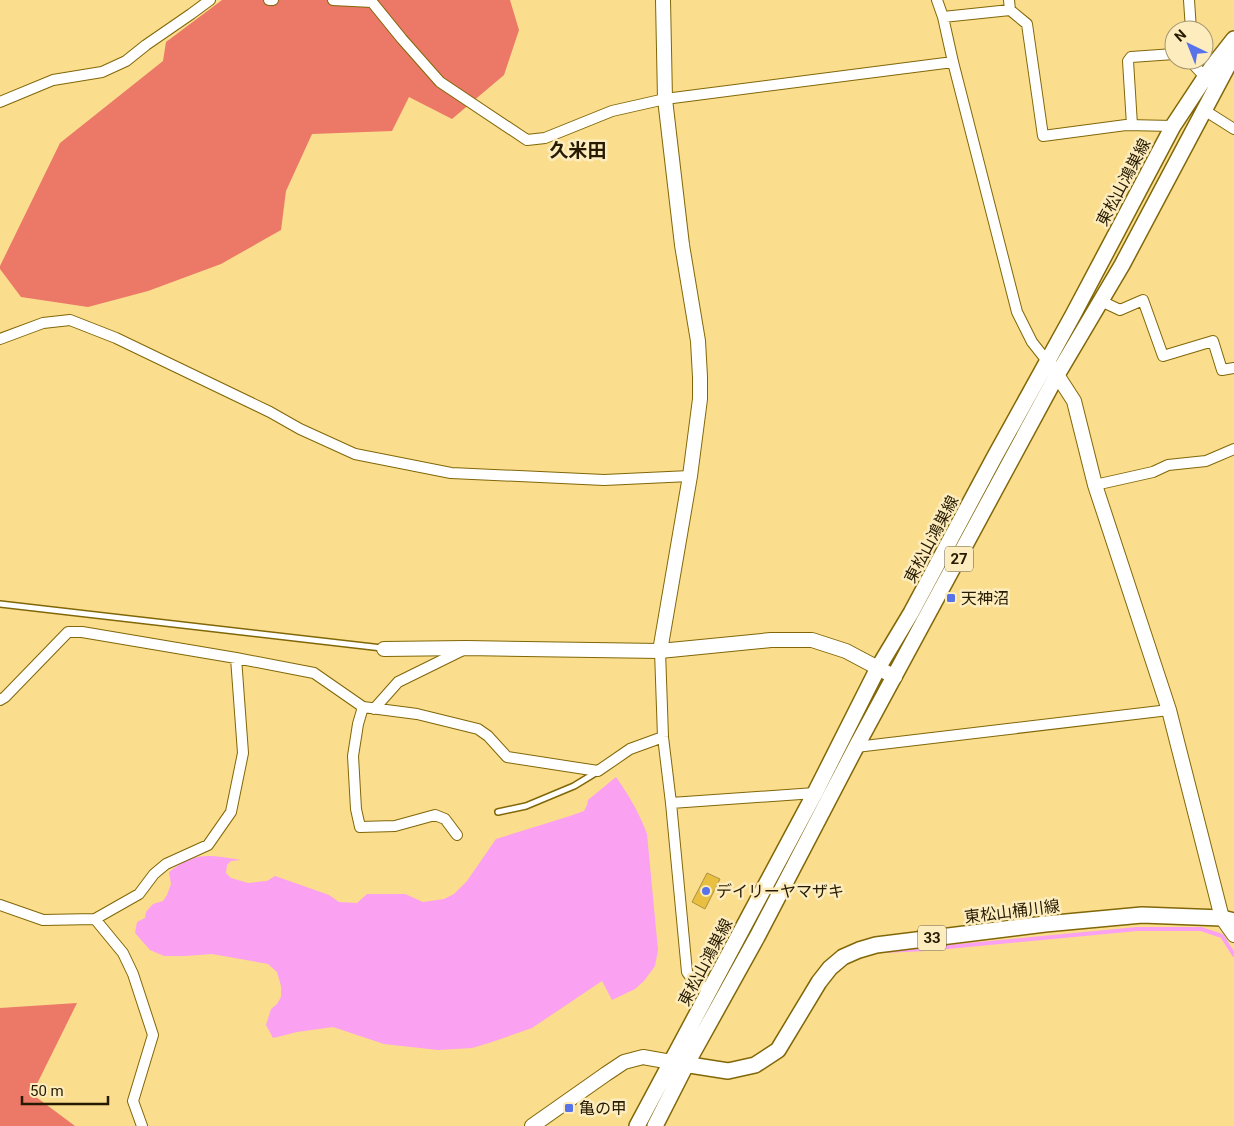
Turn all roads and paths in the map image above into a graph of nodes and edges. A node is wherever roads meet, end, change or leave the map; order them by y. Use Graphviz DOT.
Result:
graph roads {
  1 [pos="210,0"];
  2 [pos="332,0"];
  3 [pos="663,0"];
  4 [pos="937,0"];
  5 [pos="1189,0"];
  6 [pos="1009,5"];
  7 [pos="943,17"];
  8 [pos="1190,20"];
  9 [pos="1234,40"];
  10 [pos="1234,54"];
  11 [pos="1164,55"];
  12 [pos="953,62"];
  13 [pos="1198,70"];
  14 [pos="1205,78"];
  15 [pos="665,99"];
  16 [pos="0,102"];
  17 [pos="1204,110"];
  18 [pos="1132,125"];
  19 [pos="1173,126"];
  20 [pos="1234,129"];
  21 [pos="1100,301"];
  22 [pos="0,339"];
  23 [pos="1047,361"];
  24 [pos="1234,368"];
  25 [pos="1057,375"];
  26 [pos="1234,449"];
  27 [pos="690,476"];
  28 [pos="1095,484"];
  29 [pos="0,604"];
  30 [pos="466,648"];
  31 [pos="384,649"];
  32 [pos="660,651"];
  33 [pos="236,658"];
  34 [pos="878,668"];
  35 [pos="895,677"];
  36 [pos="0,700"];
  37 [pos="368,708"];
  38 [pos="1169,710"];
  39 [pos="663,737"];
  40 [pos="856,747"];
  41 [pos="598,771"];
  42 [pos="815,793"];
  43 [pos="671,803"];
  44 [pos="498,812"];
  45 [pos="457,835"];
  46 [pos="0,905"];
  47 [pos="95,918"];
  48 [pos="1228,920"];
  49 [pos="1234,935"];
  50 [pos="710,990"];
  51 [pos="679,1063"];
  52 [pos="142,1126"];
  53 [pos="532,1126"];
  54 [pos="637,1126"];
  55 [pos="655,1126"];
  1 -- 16 [label="street"];
  2 -- 15 [label="street"];
  3 -- 15 [label="street"];
  4 -- 7 [label="street"];
  5 -- 8 [label="street"];
  6 -- 7 [label="street"];
  6 -- 18 [label="street"];
  7 -- 12 [label="street"];
  9 -- 14 [label="main road, 東松山鴻巣線 / 27"];
  10 -- 17 [label="main road, 東松山鴻巣線 / 27"];
  11 -- 18 [label="street"];
  12 -- 15 [label="street"];
  12 -- 23 [label="street"];
  13 -- 14 [label="street"];
  14 -- 19 [label="main road, 東松山鴻巣線 / 27"];
  15 -- 27 [label="street"];
  17 -- 20 [label="street"];
  17 -- 21 [label="main road, 東松山鴻巣線 / 27"];
  18 -- 19 [label="street"];
  19 -- 23 [label="main road, 東松山鴻巣線 / 27"];
  21 -- 24 [label="street"];
  21 -- 25 [label="main road, 東松山鴻巣線 / 27"];
  22 -- 27 [label="street"];
  23 -- 25 [label="street"];
  23 -- 34 [label="main road, 東松山鴻巣線 / 27"];
  25 -- 28 [label="street"];
  25 -- 35 [label="main road, 東松山鴻巣線 / 27"];
  26 -- 28 [label="street"];
  27 -- 32 [label="street"];
  28 -- 38 [label="street"];
  29 -- 31 [label="lane"];
  30 -- 31 [label="street"];
  30 -- 32 [label="street"];
  30 -- 37 [label="street"];
  32 -- 34 [label="street"];
  32 -- 39 [label="street"];
  33 -- 36 [label="street"];
  33 -- 37 [label="street"];
  33 -- 47 [label="street"];
  34 -- 35 [label="street"];
  34 -- 42 [label="main road, 東松山鴻巣線 / 27"];
  35 -- 40 [label="main road, 東松山鴻巣線 / 27"];
  37 -- 41 [label="street"];
  37 -- 45 [label="street"];
  38 -- 40 [label="street"];
  38 -- 48 [label="street"];
  39 -- 41 [label="street"];
  39 -- 43 [label="street"];
  40 -- 51 [label="main road, 東松山鴻巣線 / 27"];
  41 -- 44 [label="lane"];
  42 -- 43 [label="street"];
  42 -- 50 [label="main road, 東松山鴻巣線 / 27"];
  43 -- 50 [label="street"];
  46 -- 47 [label="street"];
  47 -- 52 [label="street"];
  48 -- 49 [label="street"];
  48 -- 51 [label="main road, 東松山桶川線 / 33"];
  50 -- 51 [label="main road, 東松山鴻巣線 / 27"];
  51 -- 53 [label="street"];
  51 -- 54 [label="main road, 27"];
  51 -- 55 [label="main road, 27"];
}
